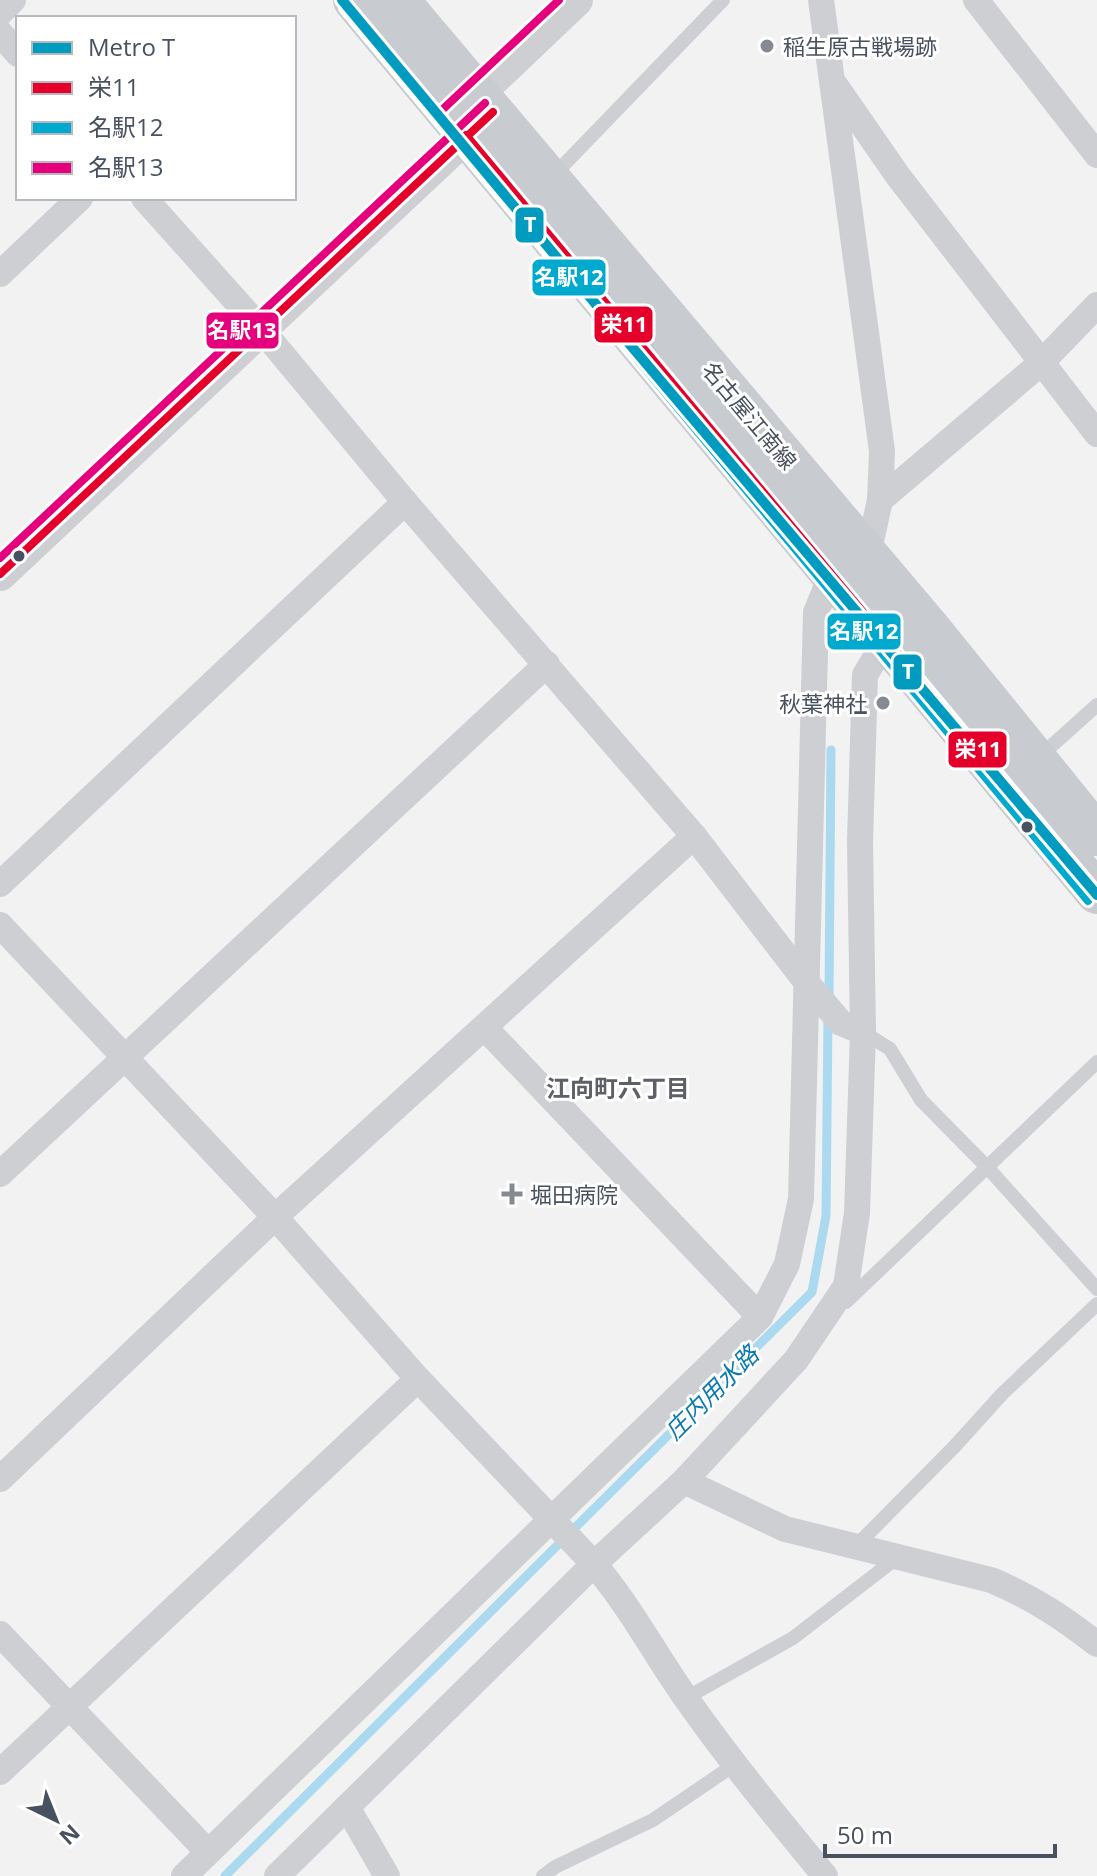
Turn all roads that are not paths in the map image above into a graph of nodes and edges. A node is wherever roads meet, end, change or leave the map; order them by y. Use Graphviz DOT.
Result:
graph roads {
  1 [pos="13,0"];
  2 [pos="354,0"];
  3 [pos="398,0"];
  4 [pos="576,0"];
  5 [pos="723,0"];
  6 [pos="821,0"];
  7 [pos="976,0"];
  8 [pos="0,13"];
  9 [pos="0,33"];
  10 [pos="16,52"];
  11 [pos="833,82"];
  12 [pos="472,114"];
  13 [pos="1097,155"];
  14 [pos="550,179"];
  15 [pos="78,200"];
  16 [pos="146,200"];
  17 [pos="0,274"];
  18 [pos="1097,305"];
  19 [pos="262,330"];
  20 [pos="1041,363"];
  21 [pos="1097,434"];
  22 [pos="880,500"];
  23 [pos="405,502"];
  24 [pos="850,564"];
  25 [pos="0,574"];
  26 [pos="886,640"];
  27 [pos="547,664"];
  28 [pos="1097,705"];
  29 [pos="1036,760"];
  30 [pos="1097,835"];
  31 [pos="694,836"];
  32 [pos="0,884"];
  33 [pos="1097,893"];
  34 [pos="0,925"];
  35 [pos="811,988"];
  36 [pos="485,1028"];
  37 [pos="852,1028"];
  38 [pos="125,1056"];
  39 [pos="1097,1062"];
  40 [pos="987,1167"];
  41 [pos="0,1174"];
  42 [pos="275,1217"];
  43 [pos="1097,1289"];
  44 [pos="1097,1304"];
  45 [pos="760,1317"];
  46 [pos="814,1333"];
  47 [pos="418,1379"];
  48 [pos="0,1479"];
  49 [pos="684,1481"];
  50 [pos="551,1520"];
  51 [pos="856,1546"];
  52 [pos="898,1557"];
  53 [pos="594,1564"];
  54 [pos="0,1634"];
  55 [pos="1097,1644"];
  56 [pos="686,1698"];
  57 [pos="69,1707"];
  58 [pos="734,1765"];
  59 [pos="0,1772"];
  60 [pos="347,1807"];
  61 [pos="208,1852"];
  62 [pos="184,1876"];
  63 [pos="277,1876"];
  64 [pos="387,1876"];
  65 [pos="543,1876"];
  66 [pos="825,1876"];
  1 -- 8 [label="street"];
  2 -- 12 [label="main road, 名古屋江南線"];
  3 -- 12 [label="main road, 名古屋江南線"];
  4 -- 12 [label="street"];
  5 -- 14 [label="lane"];
  6 -- 11 [label="street"];
  7 -- 13 [label="street"];
  9 -- 10 [label="street"];
  11 -- 20 [label="street"];
  11 -- 22 [label="street"];
  12 -- 14 [label="main road, 名古屋江南線"];
  12 -- 19 [label="street"];
  12 -- 24 [label="main road, 名古屋江南線"];
  14 -- 24 [label="main road, 名古屋江南線"];
  15 -- 17 [label="street"];
  16 -- 19 [label="street"];
  18 -- 20 [label="street"];
  19 -- 23 [label="street"];
  19 -- 25 [label="street"];
  20 -- 21 [label="street"];
  20 -- 22 [label="street"];
  22 -- 24 [label="street"];
  23 -- 27 [label="street"];
  23 -- 32 [label="street"];
  24 -- 26 [label="main road, 名古屋江南線"];
  24 -- 29 [label="main road, 名古屋江南線"];
  24 -- 35 [label="street"];
  26 -- 33 [label="main road, 名古屋江南線"];
  26 -- 37 [label="street"];
  27 -- 31 [label="street"];
  27 -- 38 [label="street"];
  28 -- 29 [label="lane"];
  29 -- 30 [label="main road, 名古屋江南線"];
  31 -- 35 [label="street"];
  31 -- 36 [label="street"];
  34 -- 38 [label="street"];
  35 -- 37 [label="street"];
  35 -- 45 [label="street"];
  36 -- 42 [label="street"];
  36 -- 45 [label="street"];
  37 -- 40 [label="lane"];
  37 -- 46 [label="street"];
  38 -- 41 [label="street"];
  38 -- 42 [label="street"];
  39 -- 40 [label="lane"];
  40 -- 43 [label="lane"];
  40 -- 46 [label="lane"];
  42 -- 47 [label="street"];
  42 -- 48 [label="street"];
  44 -- 51 [label="lane"];
  45 -- 50 [label="street"];
  46 -- 49 [label="street"];
  47 -- 50 [label="street"];
  47 -- 57 [label="street"];
  49 -- 51 [label="street"];
  49 -- 53 [label="street"];
  50 -- 53 [label="street"];
  50 -- 61 [label="street"];
  51 -- 52 [label="street"];
  52 -- 55 [label="street"];
  52 -- 56 [label="lane"];
  53 -- 56 [label="street"];
  53 -- 60 [label="street"];
  54 -- 57 [label="street"];
  56 -- 58 [label="street"];
  57 -- 59 [label="street"];
  57 -- 61 [label="street"];
  58 -- 65 [label="lane"];
  58 -- 66 [label="street"];
  60 -- 63 [label="street"];
  60 -- 64 [label="street"];
  61 -- 62 [label="street"];
}
